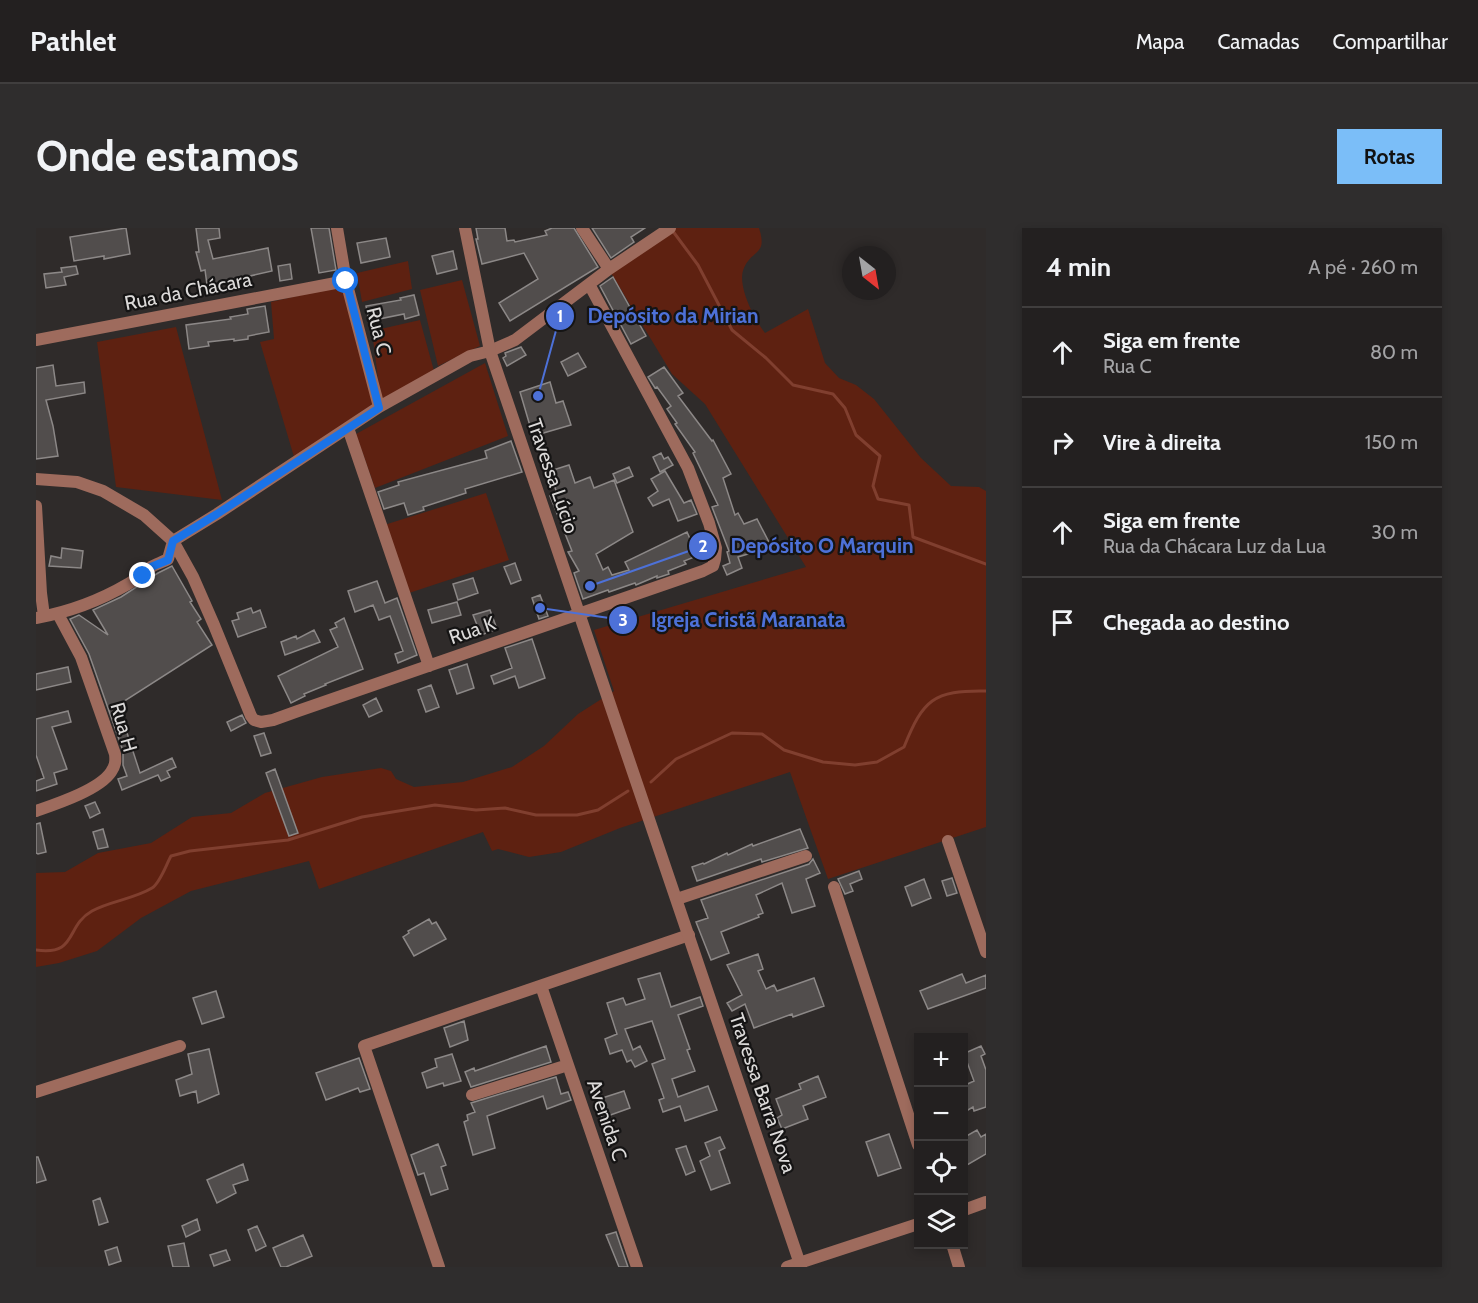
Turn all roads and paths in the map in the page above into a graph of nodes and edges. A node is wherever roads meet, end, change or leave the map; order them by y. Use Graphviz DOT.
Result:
graph roads {
  1 [pos="337,228"];
  2 [pos="465,228"];
  3 [pos="582,228"];
  4 [pos="670,228"];
  5 [pos="609,269"];
  6 [pos="346,281"];
  7 [pos="589,284"];
  8 [pos="36,340"];
  9 [pos="490,351"];
  10 [pos="379,408"];
  11 [pos="348,428"];
  12 [pos="36,479"];
  13 [pos="36,506"];
  14 [pos="173,541"];
  15 [pos="579,613"];
  16 [pos="58,614"];
  17 [pos="40,617"];
  18 [pos="429,666"];
  19 [pos="36,811"];
  20 [pos="948,841"];
  21 [pos="806,855"];
  22 [pos="834,887"];
  23 [pos="676,899"];
  24 [pos="689,935"];
  25 [pos="986,952"];
  26 [pos="541,986"];
  27 [pos="180,1046"];
  28 [pos="568,1065"];
  29 [pos="36,1092"];
  30 [pos="472,1095"];
  31 [pos="916,1141"];
  32 [pos="986,1202"];
  33 [pos="968,1208"];
  34 [pos="914,1225"];
  35 [pos="953,1249"];
  36 [pos="800,1265"];
  37 [pos="439,1267"];
  38 [pos="637,1267"];
  39 [pos="787,1267"];
  40 [pos="959,1267"];
  1 -- 6 [label="street, Rua C"];
  2 -- 9 [label="street, Travessa Lúcio"];
  3 -- 5 [label="street"];
  4 -- 5 [label="street"];
  5 -- 7 [label="street"];
  6 -- 8 [label="street, Rua da Chácara"];
  6 -- 10 [label="street, Rua C"];
  7 -- 9 [label="street"];
  7 -- 15 [label="street, Rua K"];
  9 -- 10 [label="street"];
  9 -- 15 [label="street, Travessa Lúcio"];
  10 -- 11 [label="street"];
  11 -- 14 [label="street"];
  11 -- 18 [label="street"];
  12 -- 14 [label="street"];
  13 -- 17 [label="street"];
  14 -- 16 [label="street"];
  14 -- 18 [label="street, Rua K"];
  15 -- 18 [label="street, Rua K"];
  15 -- 23 [label="street, Travessa Lúcio"];
  16 -- 17 [label="street"];
  16 -- 19 [label="street, Rua H"];
  20 -- 25 [label="street"];
  21 -- 23 [label="street"];
  22 -- 31 [label="street"];
  23 -- 24 [label="street, Travessa Barra Nova"];
  24 -- 26 [label="street"];
  24 -- 36 [label="street, Travessa Barra Nova"];
  26 -- 28 [label="street, Avenida C"];
  26 -- 37 [label="street"];
  27 -- 29 [label="street"];
  28 -- 30 [label="street"];
  28 -- 38 [label="street, Avenida C"];
  32 -- 33 [label="street"];
  34 -- 36 [label="street"];
  35 -- 40 [label="street"];
  36 -- 39 [label="street"];
}
